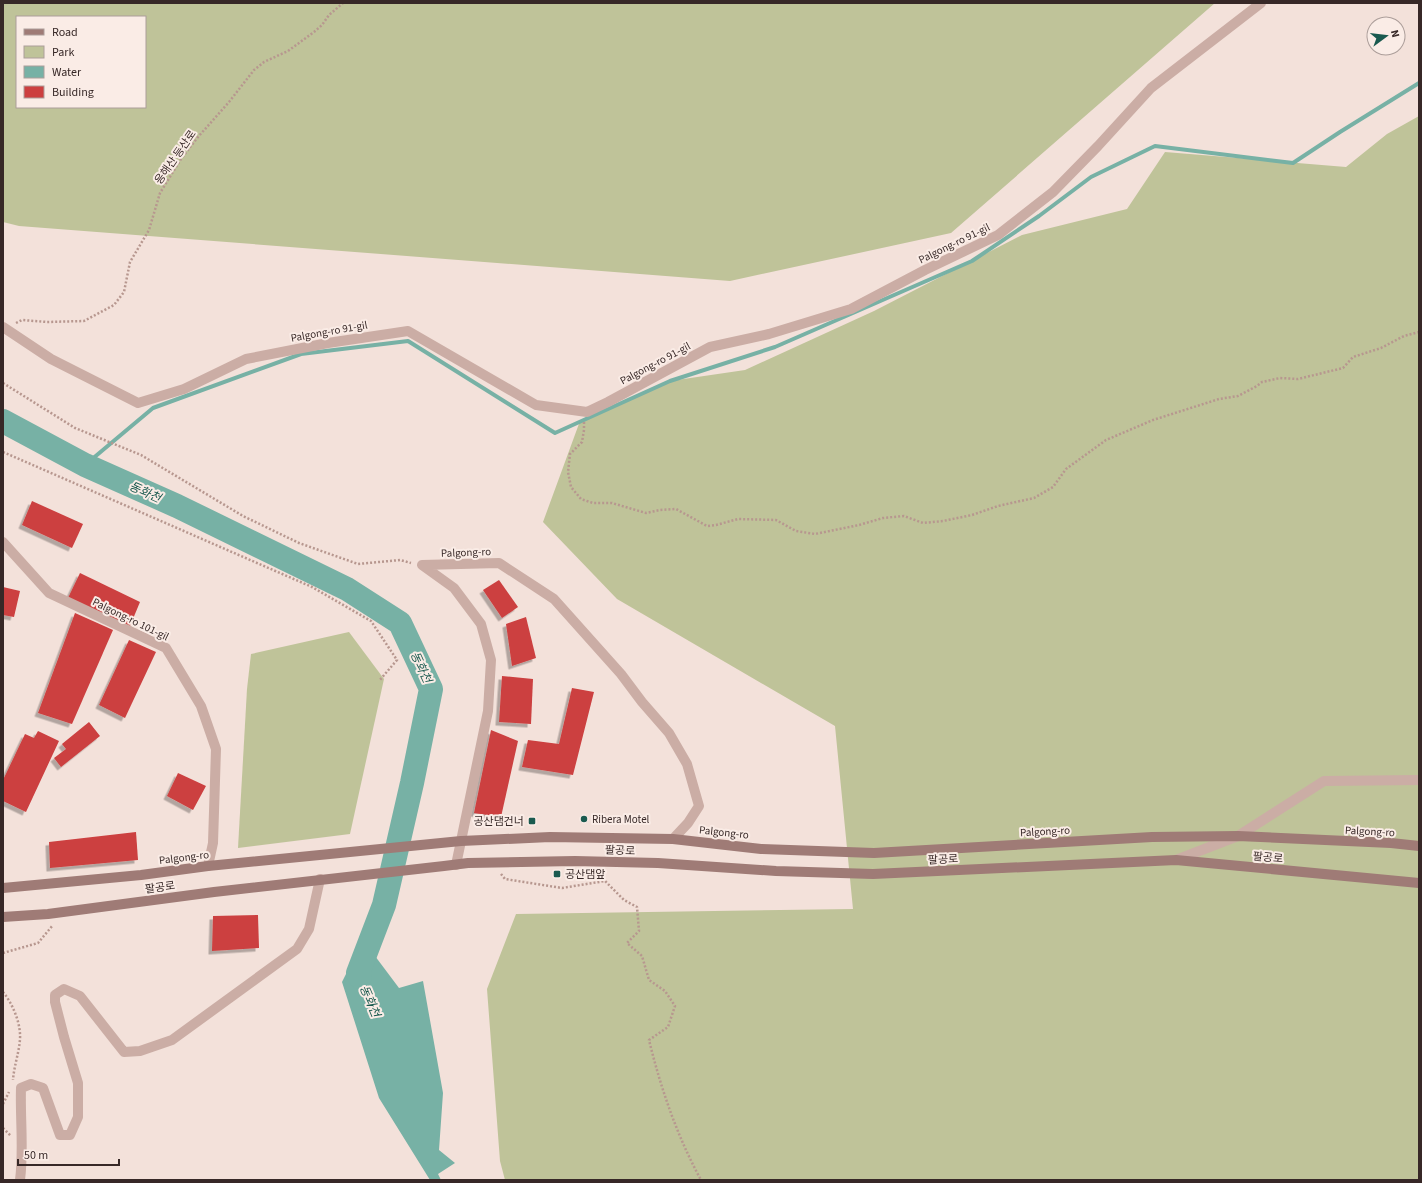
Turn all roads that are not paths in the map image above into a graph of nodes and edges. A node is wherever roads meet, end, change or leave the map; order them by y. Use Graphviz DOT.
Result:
graph roads {
  1 [pos="1261,3"];
  2 [pos="4,328"];
  3 [pos="3,542"];
  4 [pos="1419,780"];
  5 [pos="1238,836"];
  6 [pos="673,839"];
  7 [pos="466,840"];
  8 [pos="1419,846"];
  9 [pos="1176,860"];
  10 [pos="456,865"];
  11 [pos="208,866"];
  12 [pos="320,879"];
  13 [pos="1419,883"];
  14 [pos="3,888"];
  15 [pos="3,917"];
  16 [pos="20,1180"];
  1 -- 2 [label="street, Palgong-ro 91-gil"];
  3 -- 11 [label="street, Palgong-ro 101-gil"];
  4 -- 5 [label="street"];
  5 -- 6 [label="main road, Palgong-ro"];
  5 -- 8 [label="main road, Palgong-ro"];
  5 -- 9 [label="street"];
  6 -- 7 [label="main road, Palgong-ro"];
  6 -- 7 [label="street, Palgong-ro"];
  7 -- 10 [label="street"];
  7 -- 11 [label="main road, Palgong-ro"];
  9 -- 10 [label="main road, 팔공로"];
  9 -- 13 [label="main road, 팔공로"];
  10 -- 12 [label="main road, 팔공로"];
  11 -- 14 [label="main road, Palgong-ro"];
  12 -- 15 [label="main road, 팔공로"];
  12 -- 16 [label="street"];
}
